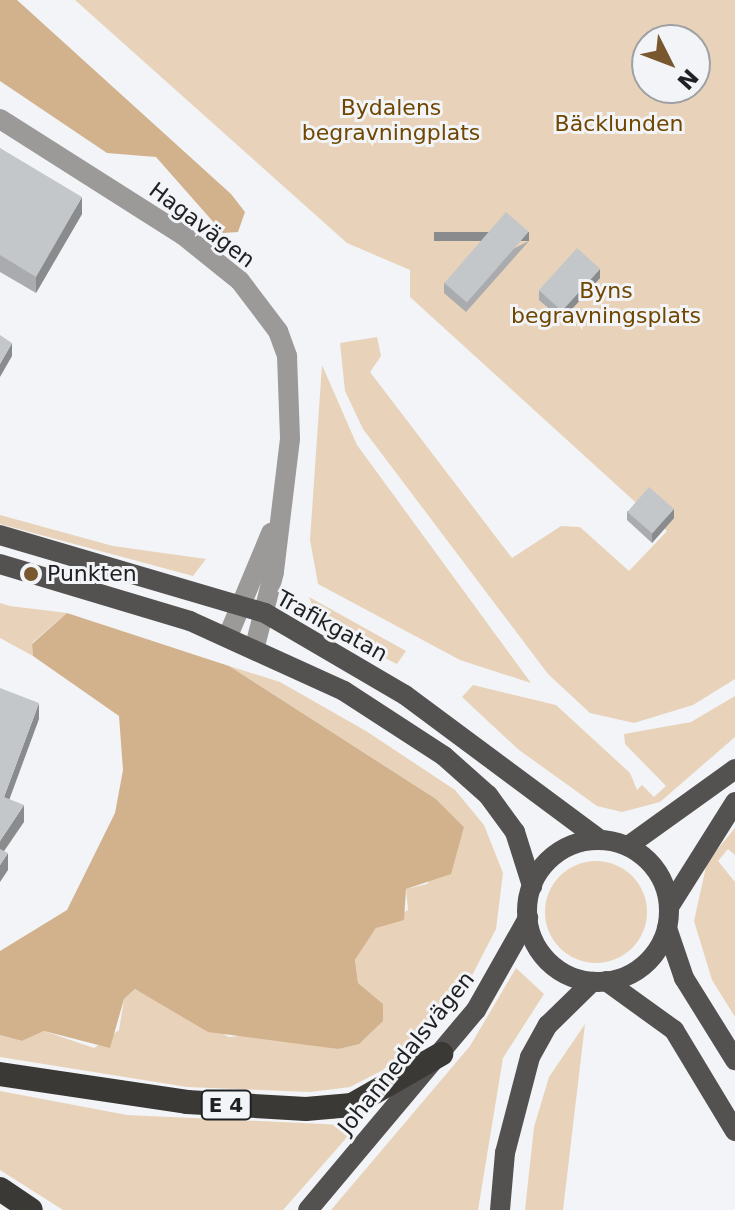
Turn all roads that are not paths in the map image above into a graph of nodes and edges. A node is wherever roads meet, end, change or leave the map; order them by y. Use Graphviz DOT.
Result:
graph roads {
  1 [pos="0,119"];
  2 [pos="276,523"];
  3 [pos="0,535"];
  4 [pos="0,564"];
  5 [pos="239,606"];
  6 [pos="265,613"];
  7 [pos="228,636"];
  8 [pos="255,646"];
  9 [pos="735,769"];
  10 [pos="735,802"];
  11 [pos="600,840"];
  12 [pos="628,846"];
  13 [pos="532,886"];
  14 [pos="669,907"];
  15 [pos="528,918"];
  16 [pos="667,928"];
  17 [pos="599,981"];
  18 [pos="441,1054"];
  19 [pos="735,1060"];
  20 [pos="0,1074"];
  21 [pos="735,1131"];
  22 [pos="0,1189"];
  23 [pos="31,1210"];
  24 [pos="308,1210"];
  25 [pos="500,1210"];
  1 -- 2 [label="street, Hagavägen"];
  2 -- 5 [label="street, Hagavägen"];
  2 -- 6 [label="street, Hagavägen"];
  3 -- 5 [label="main road, Trafikgatan"];
  4 -- 7 [label="main road"];
  5 -- 6 [label="main road, Trafikgatan"];
  5 -- 7 [label="street, Hagavägen"];
  6 -- 8 [label="street, Hagavägen"];
  6 -- 11 [label="main road, Trafikgatan"];
  7 -- 8 [label="main road"];
  8 -- 13 [label="main road"];
  9 -- 12 [label="main road"];
  10 -- 14 [label="main road"];
  11 -- 12 [label="main road"];
  11 -- 13 [label="main road"];
  12 -- 14 [label="main road"];
  13 -- 15 [label="main road"];
  14 -- 16 [label="main road"];
  15 -- 17 [label="main road"];
  15 -- 18 [label="main road, Johannedalsvägen"];
  16 -- 17 [label="main road"];
  16 -- 19 [label="main road"];
  17 -- 21 [label="main road"];
  17 -- 25 [label="main road"];
  18 -- 20 [label="highway, E 4"];
  18 -- 24 [label="main road, Johannedalsvägen"];
  22 -- 23 [label="highway"];
}
